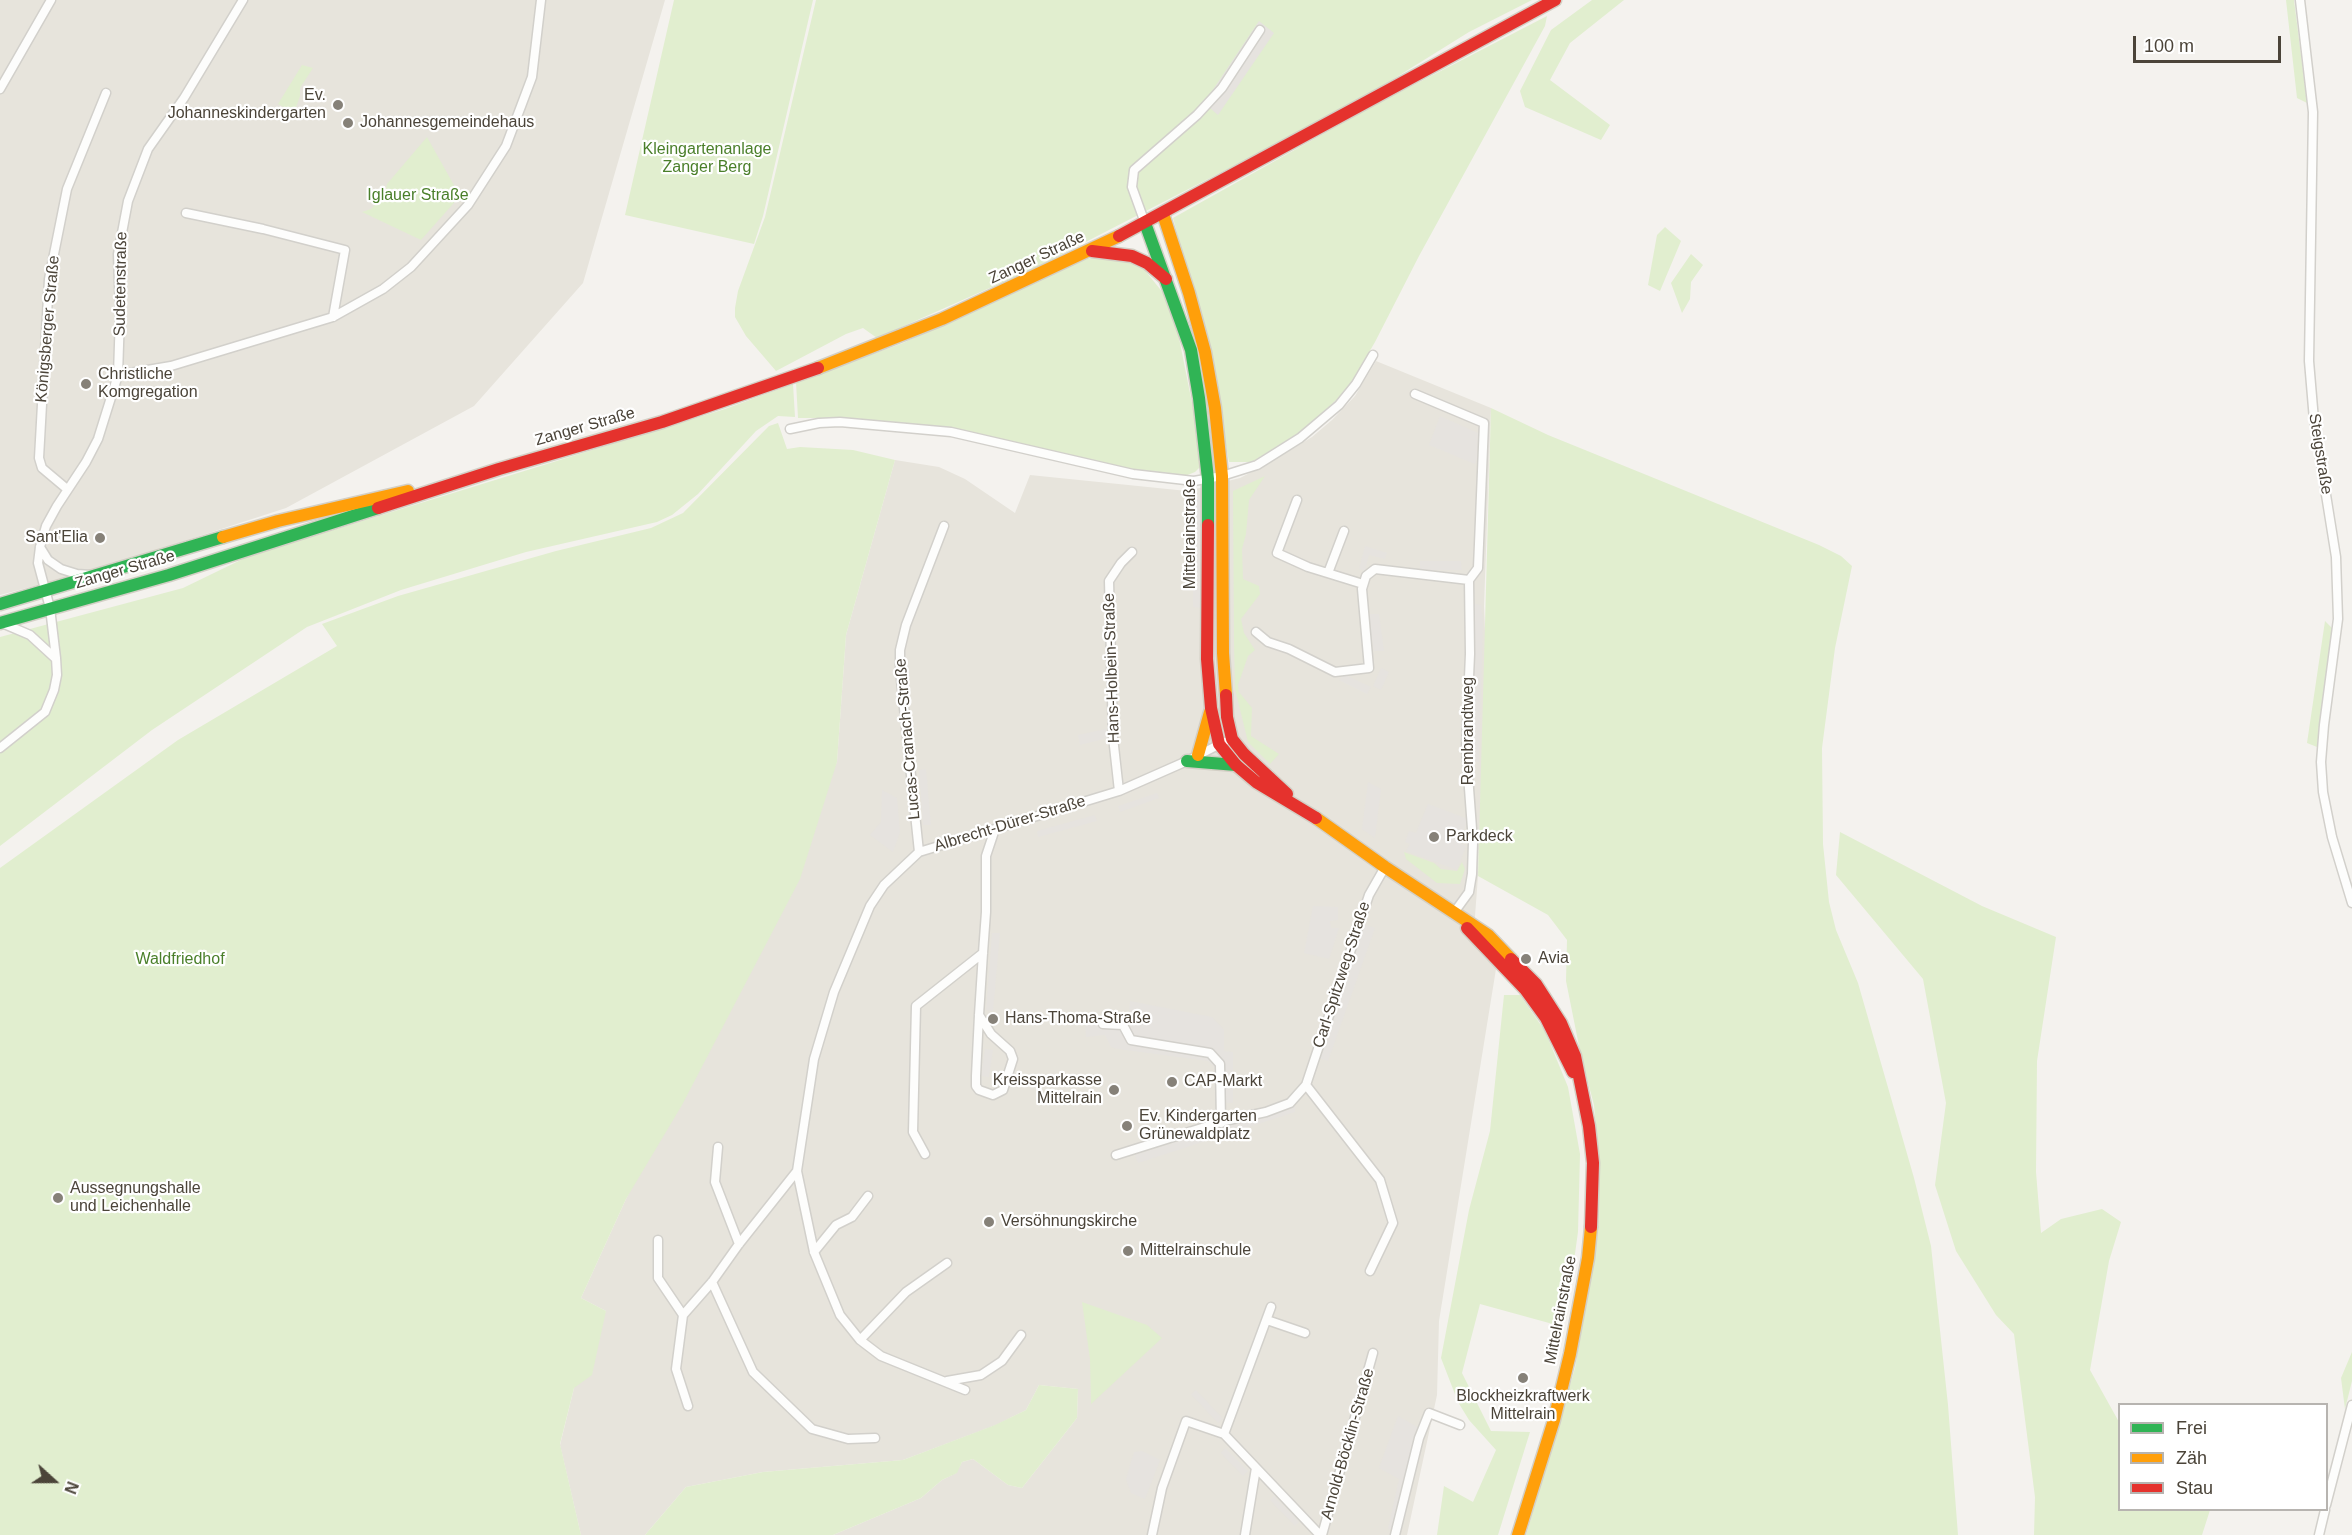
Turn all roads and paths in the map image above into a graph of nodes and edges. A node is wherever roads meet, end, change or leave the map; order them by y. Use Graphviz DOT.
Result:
graph roads {
  1 [pos="51,0"];
  2 [pos="243,0"];
  3 [pos="541,0"];
  4 [pos="1555,0"];
  5 [pos="2300,0"];
  6 [pos="1260,30"];
  7 [pos="0,88"];
  8 [pos="106,93"];
  9 [pos="186,213"];
  10 [pos="1163,214"];
  11 [pos="1145,223"];
  12 [pos="1090,251"];
  13 [pos="1166,279"];
  14 [pos="333,317"];
  15 [pos="1373,354"];
  16 [pos="118,375"];
  17 [pos="1415,394"];
  18 [pos="790,429"];
  19 [pos="499,469"];
  20 [pos="1222,476"];
  21 [pos="1208,479"];
  22 [pos="67,489"];
  23 [pos="1297,500"];
  24 [pos="944,526"];
  25 [pos="1344,531"];
  26 [pos="40,547"];
  27 [pos="1132,552"];
  28 [pos="1328,573"];
  29 [pos="97,575"];
  30 [pos="1469,580"];
  31 [pos="1364,584"];
  32 [pos="45,589"];
  33 [pos="0,604"];
  34 [pos="50,608"];
  35 [pos="1,623"];
  36 [pos="1256,632"];
  37 [pos="56,658"];
  38 [pos="1211,708"];
  39 [pos="1232,739"];
  40 [pos="1219,744"];
  41 [pos="0,748"];
  42 [pos="1192,758"];
  43 [pos="1236,765"];
  44 [pos="1119,791"];
  45 [pos="1305,810"];
  46 [pos="995,829"];
  47 [pos="919,852"];
  48 [pos="1385,867"];
  49 [pos="2352,903"];
  50 [pos="1453,914"];
  51 [pos="983,953"];
  52 [pos="979,1015"];
  53 [pos="1102,1024"];
  54 [pos="1306,1085"];
  55 [pos="1221,1123"];
  56 [pos="718,1147"];
  57 [pos="925,1154"];
  58 [pos="1116,1155"];
  59 [pos="797,1171"];
  60 [pos="868,1196"];
  61 [pos="658,1240"];
  62 [pos="739,1244"];
  63 [pos="814,1252"];
  64 [pos="948,1263"];
  65 [pos="1370,1271"];
  66 [pos="712,1282"];
  67 [pos="1271,1307"];
  68 [pos="684,1315"];
  69 [pos="1267,1320"];
  70 [pos="1305,1333"];
  71 [pos="1021,1335"];
  72 [pos="860,1340"];
  73 [pos="1373,1353"];
  74 [pos="947,1381"];
  75 [pos="965,1390"];
  76 [pos="2352,1405"];
  77 [pos="688,1406"];
  78 [pos="1460,1425"];
  79 [pos="1224,1434"];
  80 [pos="875,1438"];
  81 [pos="1256,1468"];
  82 [pos="2328,1497"];
  83 [pos="2325,1511"];
  84 [pos="1152,1535"];
  85 [pos="1245,1535"];
  86 [pos="1321,1535"];
  87 [pos="1395,1535"];
  88 [pos="1518,1535"];
  89 [pos="2319,1535"];
  1 -- 7 [label="street"];
  2 -- 16 [label="street, Sudetenstraße"];
  3 -- 14 [label="street"];
  4 -- 10 [label="street, Zanger Straße"];
  5 -- 49 [label="street, Steigstraße"];
  6 -- 11 [label="street"];
  8 -- 22 [label="street, Königsberger Straße"];
  9 -- 14 [label="street"];
  10 -- 11 [label="street, Zanger Straße"];
  10 -- 20 [label="street, Mittelrainstraße"];
  11 -- 12 [label="street, Zanger Straße"];
  11 -- 13 [label="street, Mittelrainstraße"];
  12 -- 13 [label="street"];
  12 -- 19 [label="street, Zanger Straße"];
  13 -- 21 [label="street, Mittelrainstraße"];
  14 -- 16 [label="street"];
  15 -- 20 [label="street"];
  16 -- 22 [label="street, Sudetenstraße"];
  17 -- 30 [label="street, Rembrandtweg"];
  18 -- 21 [label="street"];
  19 -- 29 [label="street, Zanger Straße"];
  19 -- 34 [label="street, Zanger Straße"];
  20 -- 21 [label="street"];
  20 -- 39 [label="street, Mittelrainstraße"];
  21 -- 38 [label="street, Mittelrainstraße"];
  22 -- 26 [label="street, Sudetenstraße"];
  23 -- 28 [label="street"];
  24 -- 47 [label="street, Lucas-Cranach-Straße"];
  25 -- 28 [label="street"];
  26 -- 29 [label="street"];
  26 -- 32 [label="street, Sudetenstraße"];
  27 -- 44 [label="street, Hans-Holbein-Straße"];
  28 -- 31 [label="street"];
  29 -- 32 [label="street, Zanger Straße"];
  30 -- 31 [label="street"];
  30 -- 50 [label="street, Rembrandtweg"];
  31 -- 36 [label="street"];
  32 -- 33 [label="street, Zanger Straße"];
  32 -- 34 [label="street, Sudetenstraße"];
  34 -- 35 [label="street, Zanger Straße"];
  34 -- 37 [label="street, Sudetenstraße"];
  35 -- 37 [label="street"];
  37 -- 41 [label="street, Sudetenstraße"];
  38 -- 40 [label="street, Mittelrainstraße"];
  38 -- 42 [label="street"];
  39 -- 40 [label="street, Albrecht-Dürer-Straße"];
  39 -- 45 [label="street, Mittelrainstraße"];
  40 -- 42 [label="street, Albrecht-Dürer-Straße"];
  40 -- 43 [label="street, Mittelrainstraße"];
  42 -- 43 [label="street"];
  42 -- 44 [label="street, Albrecht-Dürer-Straße"];
  43 -- 45 [label="street, Mittelrainstraße"];
  44 -- 46 [label="street, Albrecht-Dürer-Straße"];
  45 -- 48 [label="street, Mittelrainstraße"];
  46 -- 47 [label="street, Albrecht-Dürer-Straße"];
  46 -- 51 [label="street"];
  47 -- 59 [label="street, Albrecht-Dürer-Straße"];
  48 -- 50 [label="street, Mittelrainstraße"];
  48 -- 54 [label="street, Carl-Spitzweg-Straße"];
  50 -- 88 [label="street, Mittelrainstraße"];
  51 -- 52 [label="street"];
  51 -- 57 [label="street"];
  52 -- 52 [label="street"];
  53 -- 55 [label="street"];
  54 -- 55 [label="street, Carl-Spitzweg-Straße"];
  54 -- 65 [label="street"];
  55 -- 58 [label="street, Carl-Spitzweg-Straße"];
  56 -- 62 [label="street"];
  59 -- 62 [label="street"];
  59 -- 63 [label="street, Albrecht-Dürer-Straße"];
  60 -- 63 [label="street"];
  61 -- 68 [label="street"];
  62 -- 66 [label="street"];
  63 -- 72 [label="street, Albrecht-Dürer-Straße"];
  64 -- 72 [label="street"];
  66 -- 68 [label="street"];
  66 -- 80 [label="street"];
  67 -- 69 [label="street"];
  68 -- 77 [label="street"];
  69 -- 70 [label="street"];
  69 -- 79 [label="street"];
  71 -- 74 [label="street"];
  72 -- 74 [label="street, Albrecht-Dürer-Straße"];
  73 -- 86 [label="street, Arnold-Böcklin-Straße"];
  74 -- 75 [label="street, Albrecht-Dürer-Straße"];
  76 -- 82 [label="street"];
  78 -- 87 [label="street"];
  79 -- 81 [label="street, Arnold-Böcklin-Straße"];
  79 -- 84 [label="street, Arnold-Böcklin-Straße"];
  81 -- 85 [label="street"];
  81 -- 86 [label="street, Arnold-Böcklin-Straße"];
  83 -- 89 [label="street"];
}
